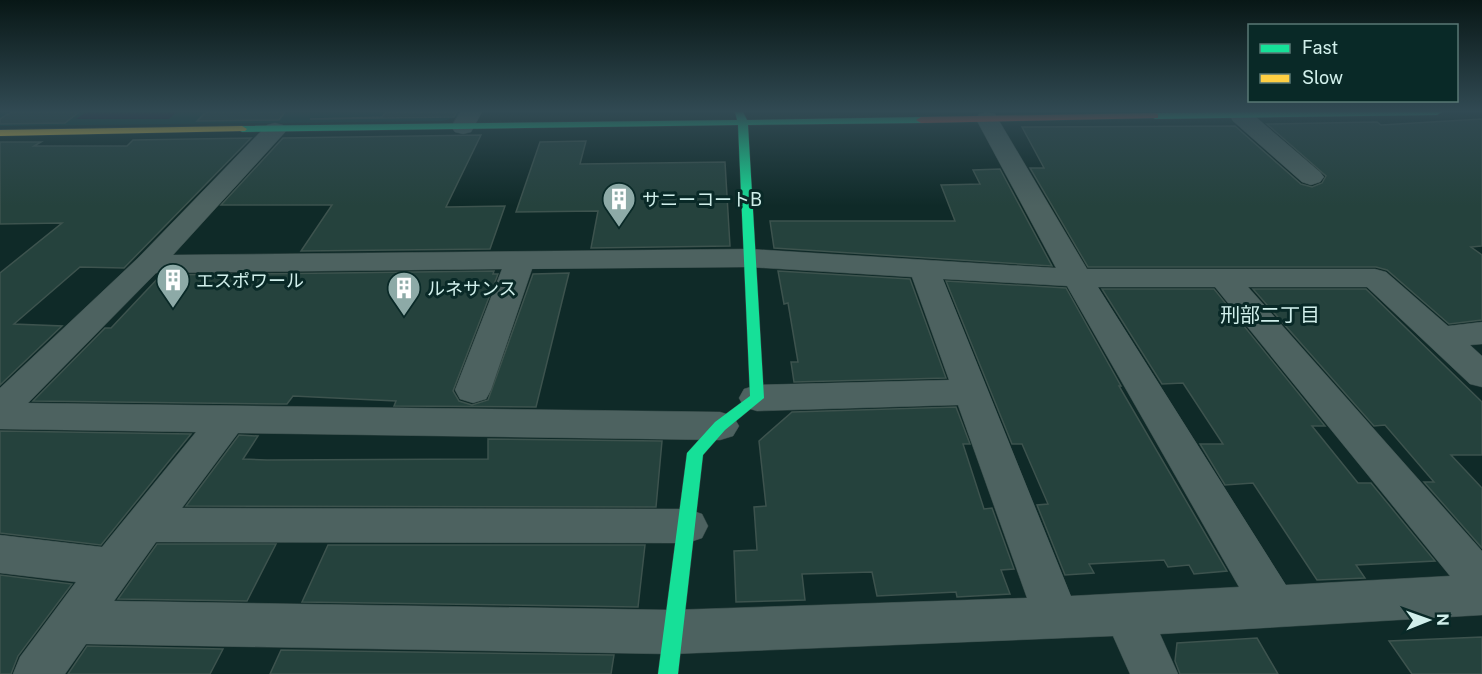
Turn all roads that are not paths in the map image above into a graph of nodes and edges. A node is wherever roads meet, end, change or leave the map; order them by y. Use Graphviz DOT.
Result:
graph roads {
  1 [pos="262,143"];
  2 [pos="743,143"];
  3 [pos="1001,143"];
  4 [pos="1273,143"];
  5 [pos="1311,177"];
  6 [pos="749,258"];
  7 [pos="520,260"];
  8 [pos="148,264"];
  9 [pos="923,267"];
  10 [pos="1077,278"];
  11 [pos="1224,278"];
  12 [pos="1482,333"];
  13 [pos="1441,338"];
  14 [pos="1482,375"];
  15 [pos="473,390"];
  16 [pos="971,392"];
  17 [pos="757,398"];
  18 [pos="0,409"];
  19 [pos="0,416"];
  20 [pos="227,420"];
  21 [pos="720,426"];
  22 [pos="146,525"];
  23 [pos="687,526"];
  24 [pos="0,554"];
  25 [pos="112,567"];
  26 [pos="1482,583"];
  27 [pos="1482,595"];
  28 [pos="1275,608"];
  29 [pos="1127,614"];
  30 [pos="1057,618"];
  31 [pos="74,621"];
  32 [pos="670,653"];
  33 [pos="37,674"];
  34 [pos="1154,674"];
  1 -- 8 [label="street"];
  2 -- 6 [label="street"];
  3 -- 10 [label="street"];
  4 -- 5 [label="street"];
  6 -- 7 [label="street"];
  6 -- 9 [label="street"];
  6 -- 17 [label="street"];
  7 -- 8 [label="street"];
  7 -- 15 [label="street"];
  8 -- 18 [label="street"];
  9 -- 10 [label="street"];
  9 -- 16 [label="street"];
  10 -- 11 [label="street"];
  10 -- 28 [label="street"];
  11 -- 13 [label="street"];
  11 -- 26 [label="street"];
  12 -- 13 [label="street"];
  13 -- 14 [label="street"];
  16 -- 17 [label="street"];
  16 -- 30 [label="street"];
  17 -- 21 [label="street"];
  19 -- 20 [label="street"];
  20 -- 21 [label="street"];
  20 -- 22 [label="street"];
  21 -- 23 [label="street"];
  22 -- 23 [label="street"];
  22 -- 25 [label="street"];
  23 -- 32 [label="street"];
  24 -- 25 [label="street"];
  25 -- 31 [label="street"];
  27 -- 28 [label="street"];
  28 -- 29 [label="street"];
  29 -- 30 [label="street"];
  29 -- 34 [label="street"];
  30 -- 32 [label="street"];
  31 -- 32 [label="street"];
  31 -- 33 [label="street"];
}
